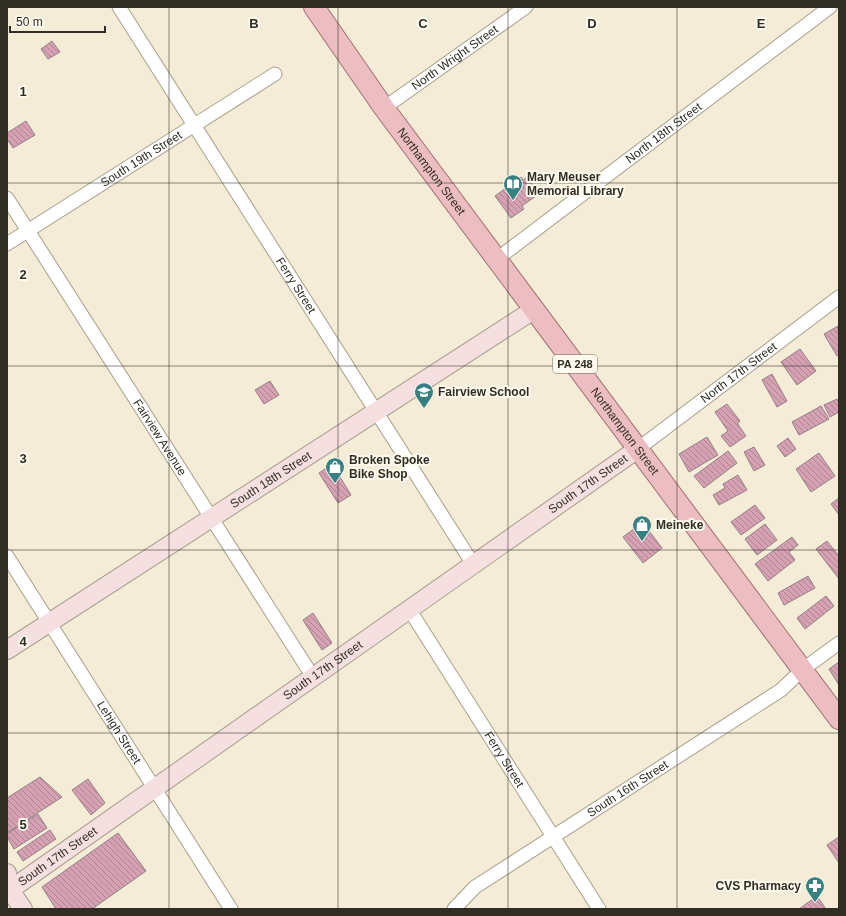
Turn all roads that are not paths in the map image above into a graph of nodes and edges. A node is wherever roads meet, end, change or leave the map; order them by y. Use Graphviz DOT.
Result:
graph roads {
  1 [pos="119,7"];
  2 [pos="314,7"];
  3 [pos="526,7"];
  4 [pos="830,7"];
  5 [pos="275,74"];
  6 [pos="384,108"];
  7 [pos="195,125"];
  8 [pos="7,198"];
  9 [pos="28,231"];
  10 [pos="7,244"];
  11 [pos="497,259"];
  12 [pos="839,297"];
  13 [pos="535,309"];
  14 [pos="376,412"];
  15 [pos="639,448"];
  16 [pos="212,518"];
  17 [pos="7,556"];
  18 [pos="473,564"];
  19 [pos="409,609"];
  20 [pos="50,622"];
  21 [pos="839,643"];
  22 [pos="7,650"];
  23 [pos="802,670"];
  24 [pos="313,677"];
  25 [pos="839,719"];
  26 [pos="154,789"];
  27 [pos="553,836"];
  28 [pos="8,886"];
  29 [pos="23,909"];
  30 [pos="231,909"];
  31 [pos="454,909"];
  32 [pos="599,909"];
  1 -- 7 [label="street, Ferry Street"];
  2 -- 6 [label="main road, Northampton Street / PA 248"];
  3 -- 6 [label="street, North Wright Street"];
  4 -- 11 [label="street, North 18th Street"];
  5 -- 7 [label="street, South 19th Street"];
  6 -- 11 [label="main road, Northampton Street / PA 248"];
  7 -- 9 [label="street, South 19th Street"];
  7 -- 14 [label="street, Ferry Street"];
  8 -- 9 [label="street, Fairview Avenue"];
  9 -- 10 [label="street, South 19th Street"];
  9 -- 16 [label="street, Fairview Avenue"];
  11 -- 13 [label="main road, Northampton Street / PA 248"];
  12 -- 15 [label="street, North 17th Street"];
  13 -- 14 [label="street, South 18th Street"];
  13 -- 15 [label="main road, Northampton Street / PA 248"];
  14 -- 16 [label="street, South 18th Street"];
  14 -- 18 [label="street, Ferry Street"];
  15 -- 18 [label="street, South 17th Street"];
  15 -- 23 [label="main road, Northampton Street / PA 248"];
  16 -- 20 [label="street, South 18th Street"];
  16 -- 24 [label="street, Fairview Avenue"];
  17 -- 20 [label="street, Lehigh Street"];
  18 -- 19 [label="street, South 17th Street"];
  19 -- 24 [label="street, South 17th Street"];
  19 -- 27 [label="street, Ferry Street"];
  20 -- 22 [label="street, South 18th Street"];
  20 -- 26 [label="street, Lehigh Street"];
  21 -- 23 [label="street, South 16th Street"];
  23 -- 25 [label="main road, Northampton Street / PA 248"];
  23 -- 27 [label="street, South 16th Street"];
  24 -- 26 [label="street, South 17th Street"];
  26 -- 28 [label="street, South 17th Street"];
  26 -- 30 [label="street, Lehigh Street"];
  27 -- 31 [label="street, South 16th Street"];
  27 -- 32 [label="street, Ferry Street"];
  28 -- 29 [label="street"];
}
